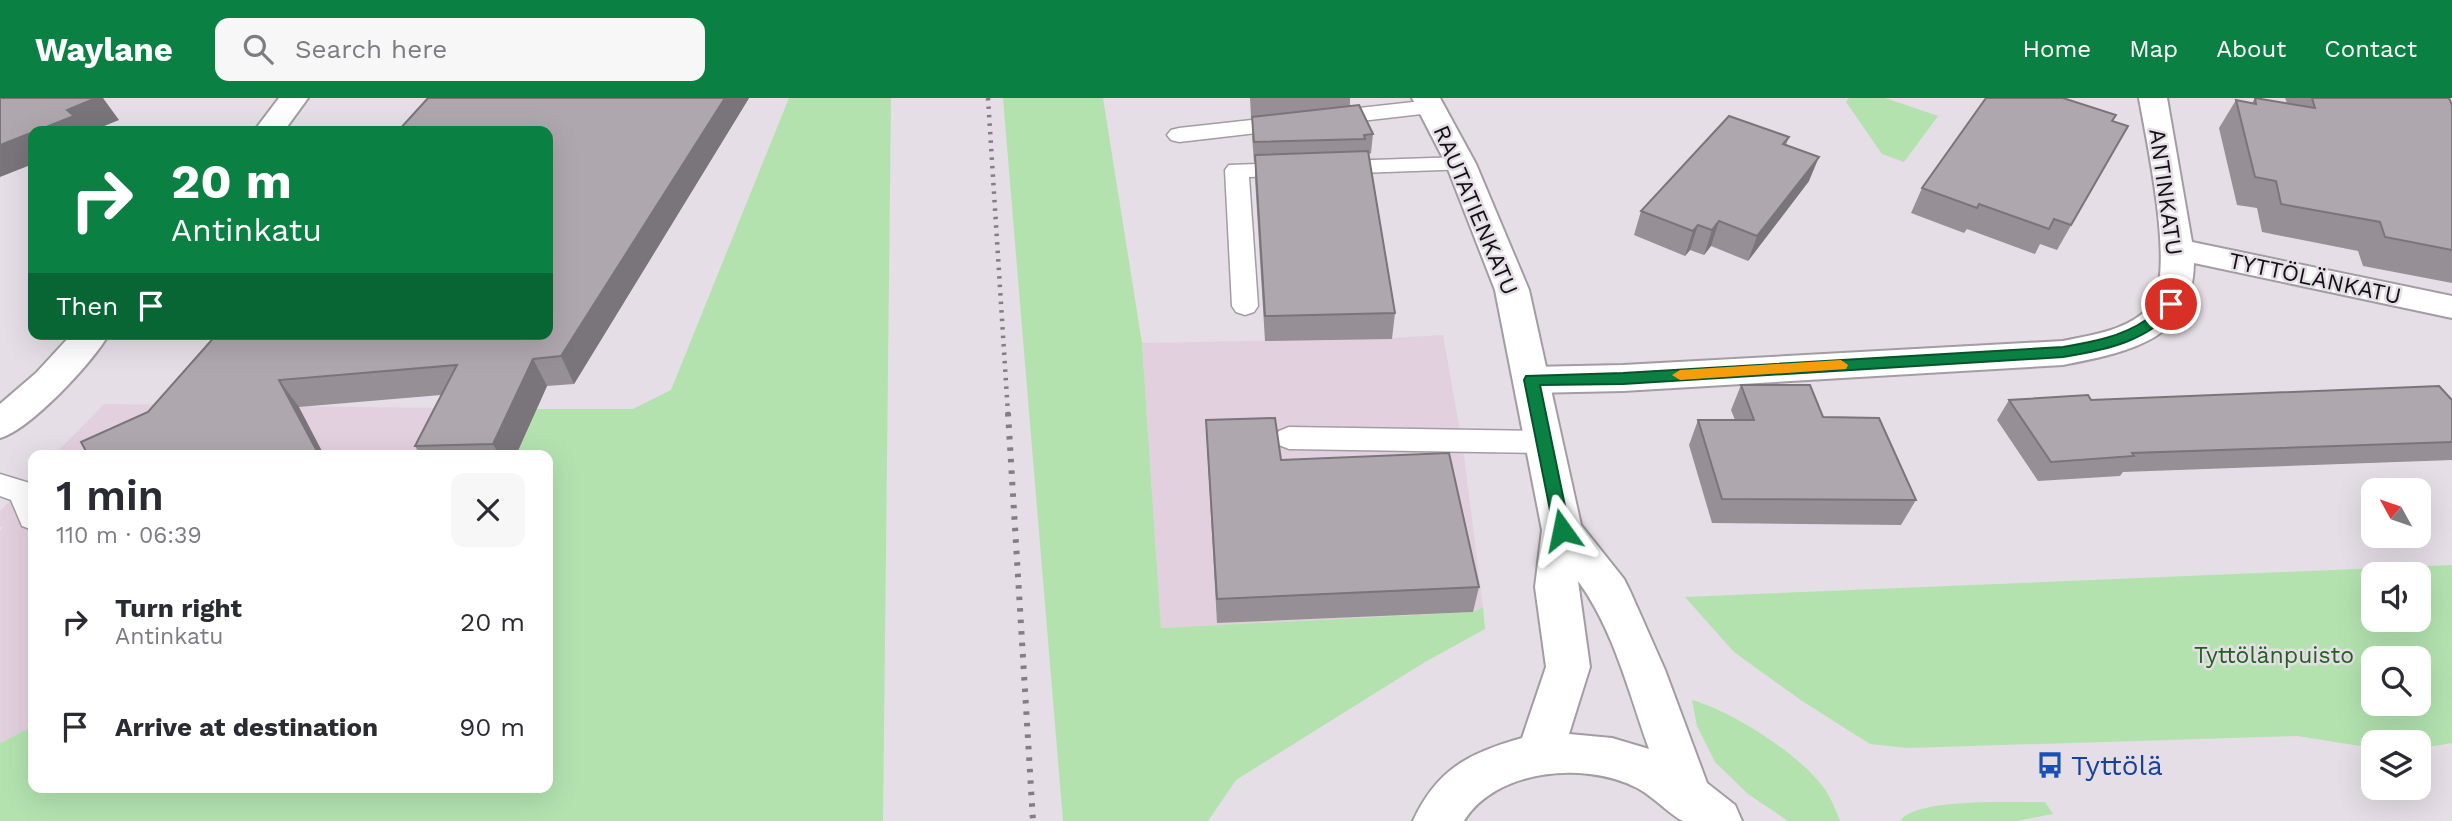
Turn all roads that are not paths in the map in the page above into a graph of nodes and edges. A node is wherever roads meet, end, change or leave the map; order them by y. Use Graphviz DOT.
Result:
graph roads {
  1 [pos="294,98"];
  2 [pos="2152,98"];
  3 [pos="1429,102"];
  4 [pos="273,126"];
  5 [pos="1179,135"];
  6 [pos="1461,164"];
  7 [pos="2178,249"];
  8 [pos="1245,306"];
  9 [pos="2452,307"];
  10 [pos="87,340"];
  11 [pos="1531,380"];
  12 [pos="0,425"];
  13 [pos="1289,438"];
  14 [pos="1543,442"];
  15 [pos="0,485"];
  16 [pos="28,505"];
  17 [pos="1562,530"];
  18 [pos="1540,753"];
  19 [pos="1703,807"];
  20 [pos="1437,821"];
  1 -- 4 [label="street"];
  2 -- 7 [label="street, ANTINKATU"];
  3 -- 5 [label="lane"];
  3 -- 6 [label="street, RAUTATIENKATU"];
  6 -- 8 [label="lane"];
  6 -- 11 [label="street, RAUTATIENKATU"];
  7 -- 9 [label="street, TYTTÖLÄNKATU"];
  7 -- 11 [label="street, ANTINKATU"];
  10 -- 12 [label="street"];
  11 -- 14 [label="street, RAUTATIENKATU"];
  13 -- 14 [label="lane"];
  14 -- 17 [label="street, RAUTATIENKATU"];
  15 -- 16 [label="lane"];
  17 -- 18 [label="street, RAUTATIENKATU"];
  17 -- 19 [label="street, RAUTATIENKATU"];
  18 -- 19 [label="street"];
  18 -- 20 [label="street"];
}
